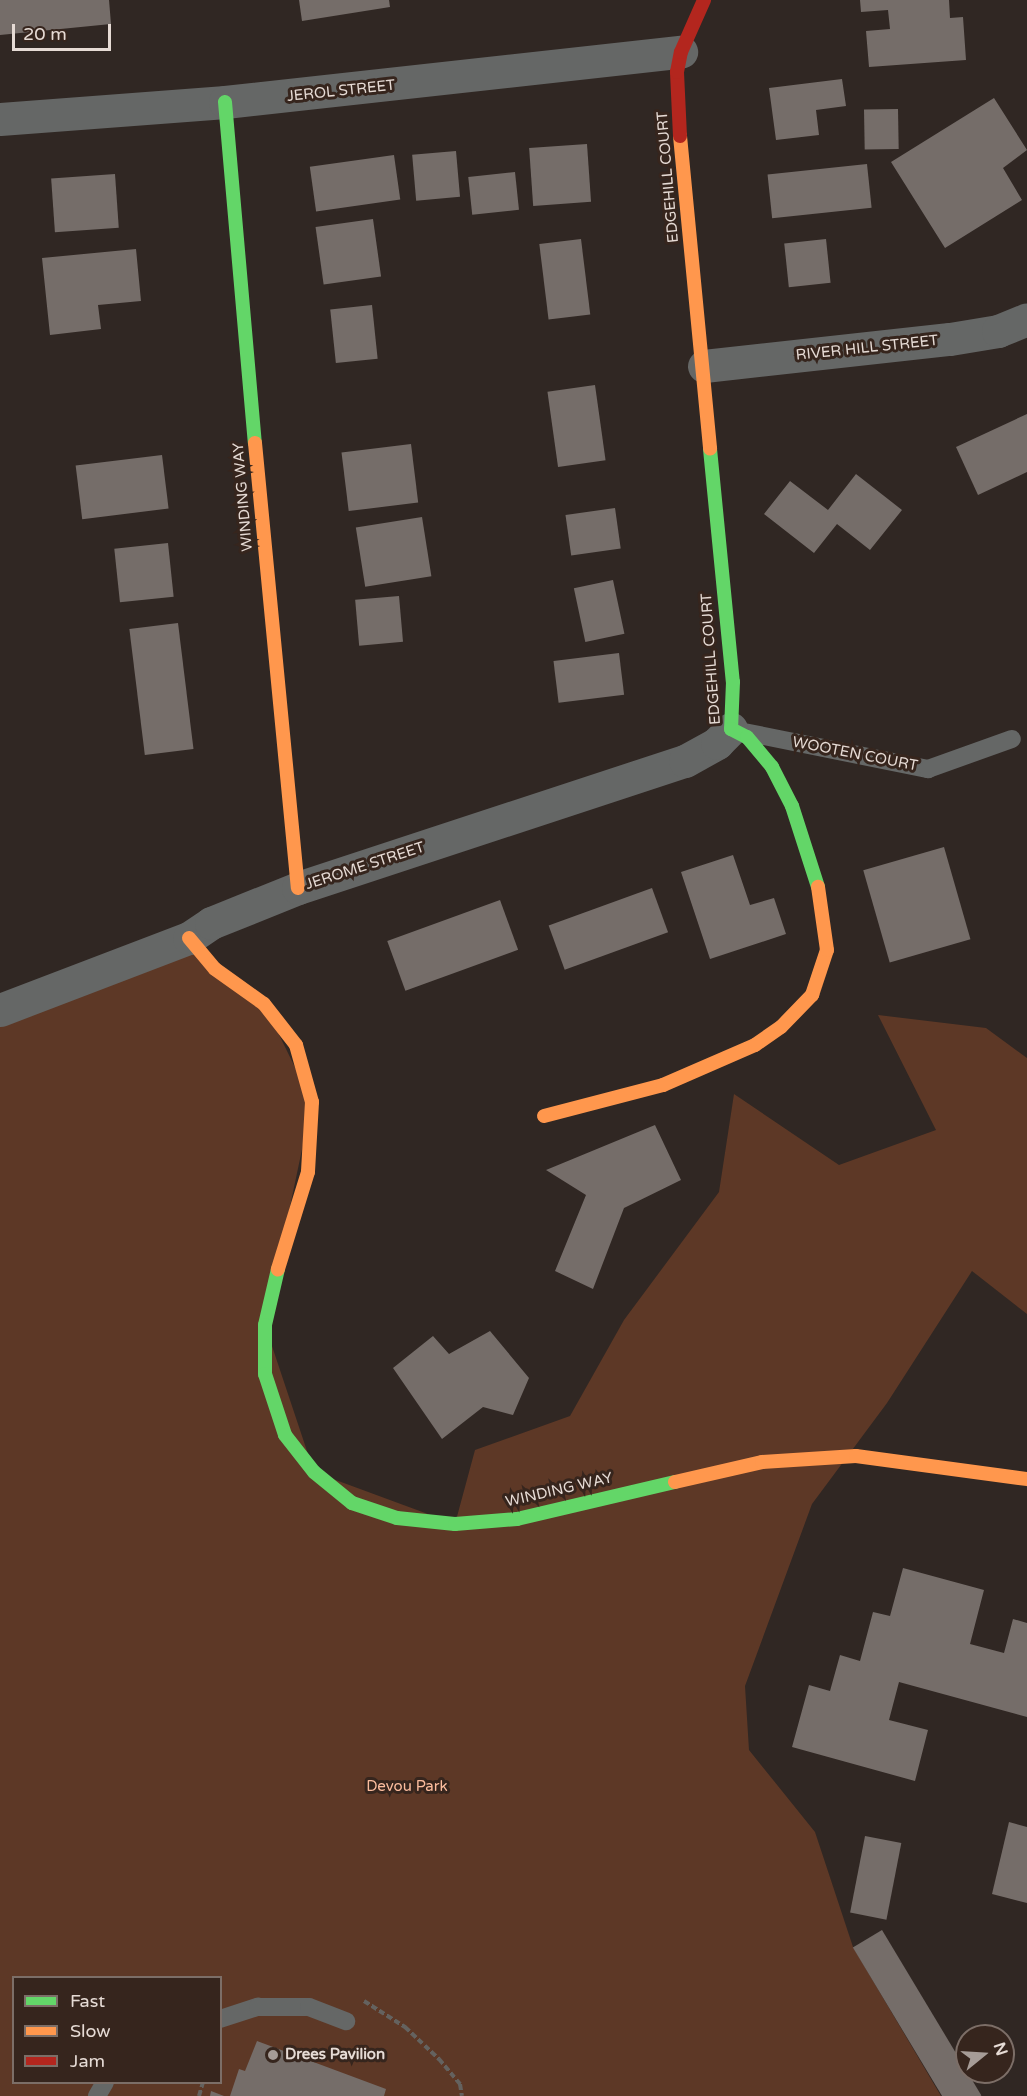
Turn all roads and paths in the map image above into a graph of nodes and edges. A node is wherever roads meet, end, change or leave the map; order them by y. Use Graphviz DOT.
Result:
graph roads {
  1 [pos="705,0"];
  2 [pos="681,52"];
  3 [pos="225,102"];
  4 [pos="0,119"];
  5 [pos="1027,319"];
  6 [pos="704,366"];
  7 [pos="731,729"];
  8 [pos="1012,739"];
  9 [pos="298,888"];
  10 [pos="189,938"];
  11 [pos="0,1010"];
  12 [pos="544,1116"];
  13 [pos="1027,1479"];
  14 [pos="355,1997"];
  15 [pos="222,2018"];
  16 [pos="346,2021"];
  17 [pos="462,2096"];
  1 -- 2 [label="street, EDGEHILL COURT"];
  2 -- 3 [label="street, JEROL STREET"];
  2 -- 6 [label="street, EDGEHILL COURT"];
  3 -- 4 [label="street, JEROL STREET"];
  3 -- 9 [label="street, WINDING WAY"];
  5 -- 6 [label="street, RIVER HILL STREET"];
  6 -- 7 [label="street, EDGEHILL COURT"];
  7 -- 8 [label="lane, WOOTEN COURT"];
  7 -- 9 [label="street, JEROME STREET"];
  7 -- 12 [label="street, EDGEHILL COURT"];
  9 -- 10 [label="street, JEROME STREET"];
  10 -- 11 [label="street, JEROME STREET"];
  10 -- 13 [label="street, WINDING WAY"];
  14 -- 17 [label="path"];
  15 -- 16 [label="lane"];
}
